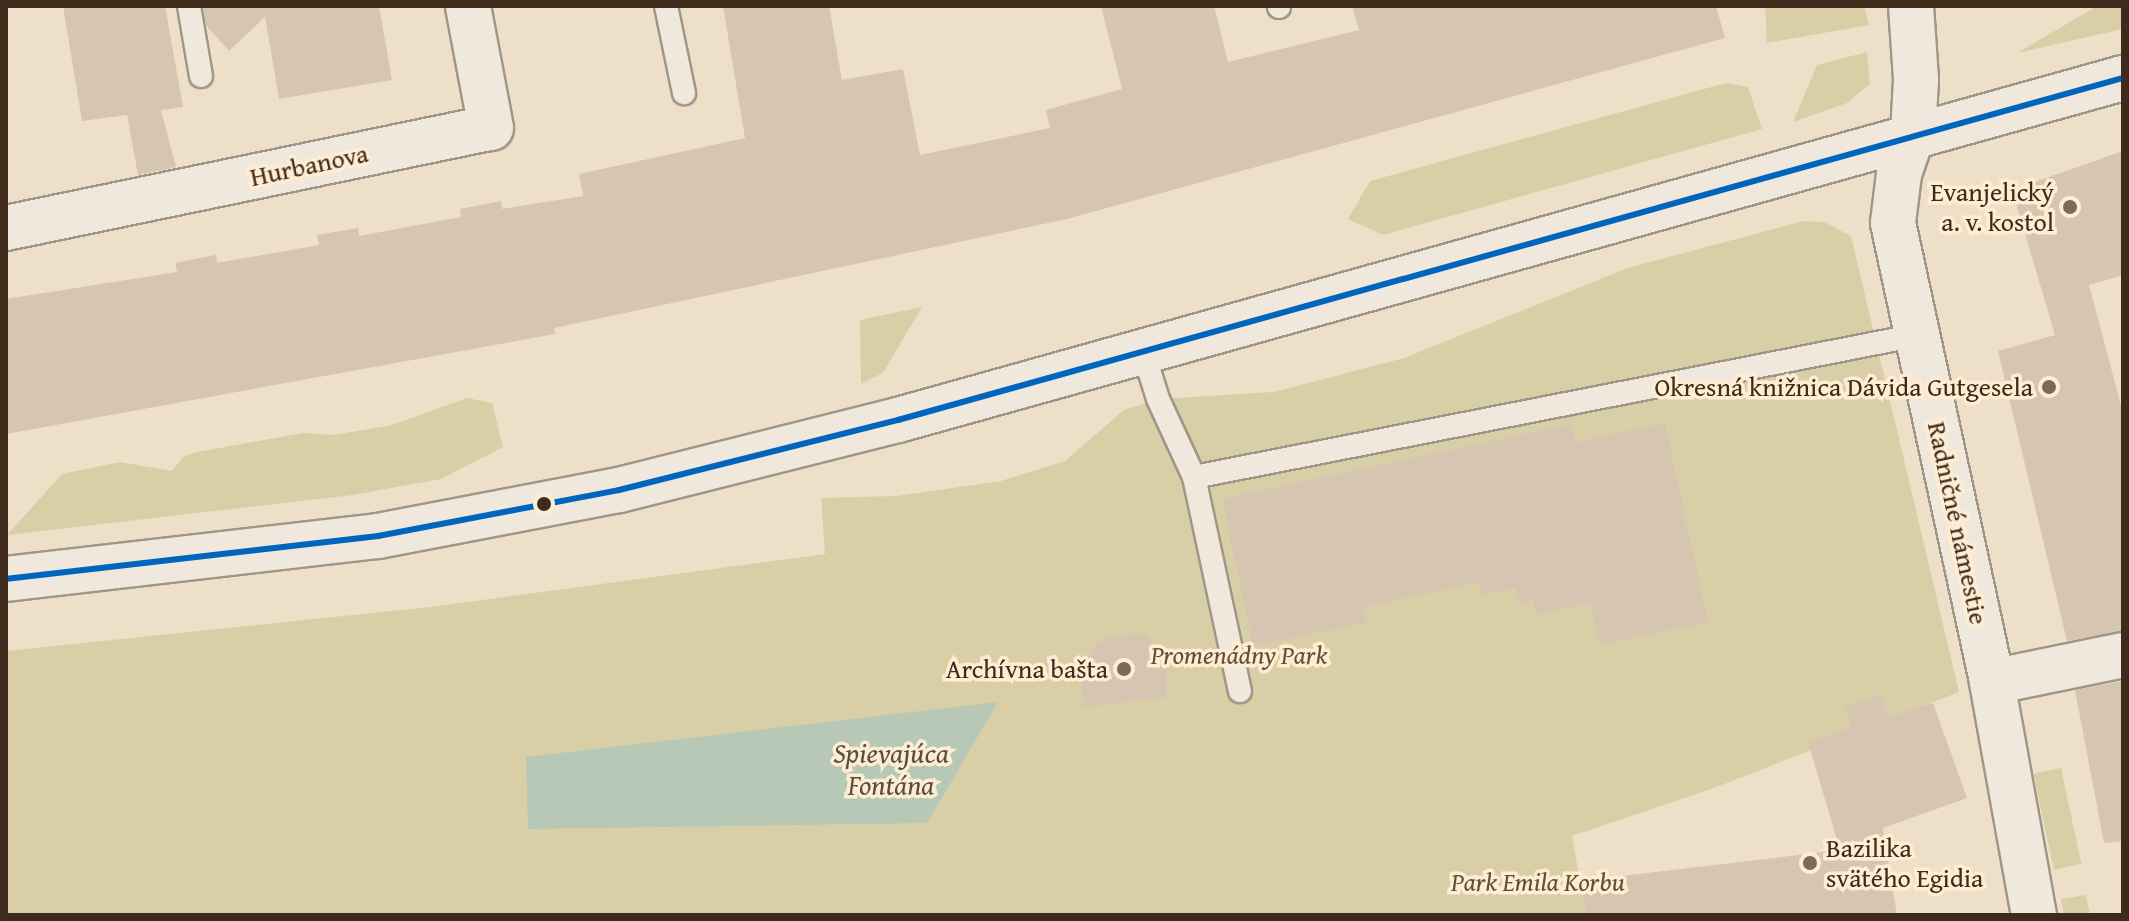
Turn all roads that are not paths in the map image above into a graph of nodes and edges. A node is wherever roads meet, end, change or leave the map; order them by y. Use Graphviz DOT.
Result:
graph roads {
  1 [pos="189,6"];
  2 [pos="468,6"];
  3 [pos="666,6"];
  4 [pos="1911,6"];
  5 [pos="201,76"];
  6 [pos="2123,78"];
  7 [pos="684,93"];
  8 [pos="1913,133"];
  9 [pos="6,228"];
  10 [pos="1918,335"];
  11 [pos="1143,351"];
  12 [pos="1194,477"];
  13 [pos="6,579"];
  14 [pos="2123,655"];
  15 [pos="1992,682"];
  16 [pos="1240,691"];
  17 [pos="2034,915"];
  1 -- 5 [label="lane"];
  2 -- 9 [label="street, Hurbanova"];
  3 -- 7 [label="lane"];
  4 -- 8 [label="street, Radničné námestie"];
  6 -- 8 [label="street"];
  8 -- 10 [label="street, Radničné námestie"];
  8 -- 11 [label="street"];
  10 -- 12 [label="lane"];
  10 -- 15 [label="street, Radničné námestie"];
  11 -- 12 [label="lane"];
  11 -- 13 [label="street"];
  12 -- 16 [label="lane"];
  14 -- 15 [label="street"];
  15 -- 17 [label="street, Radničné námestie"];
}
